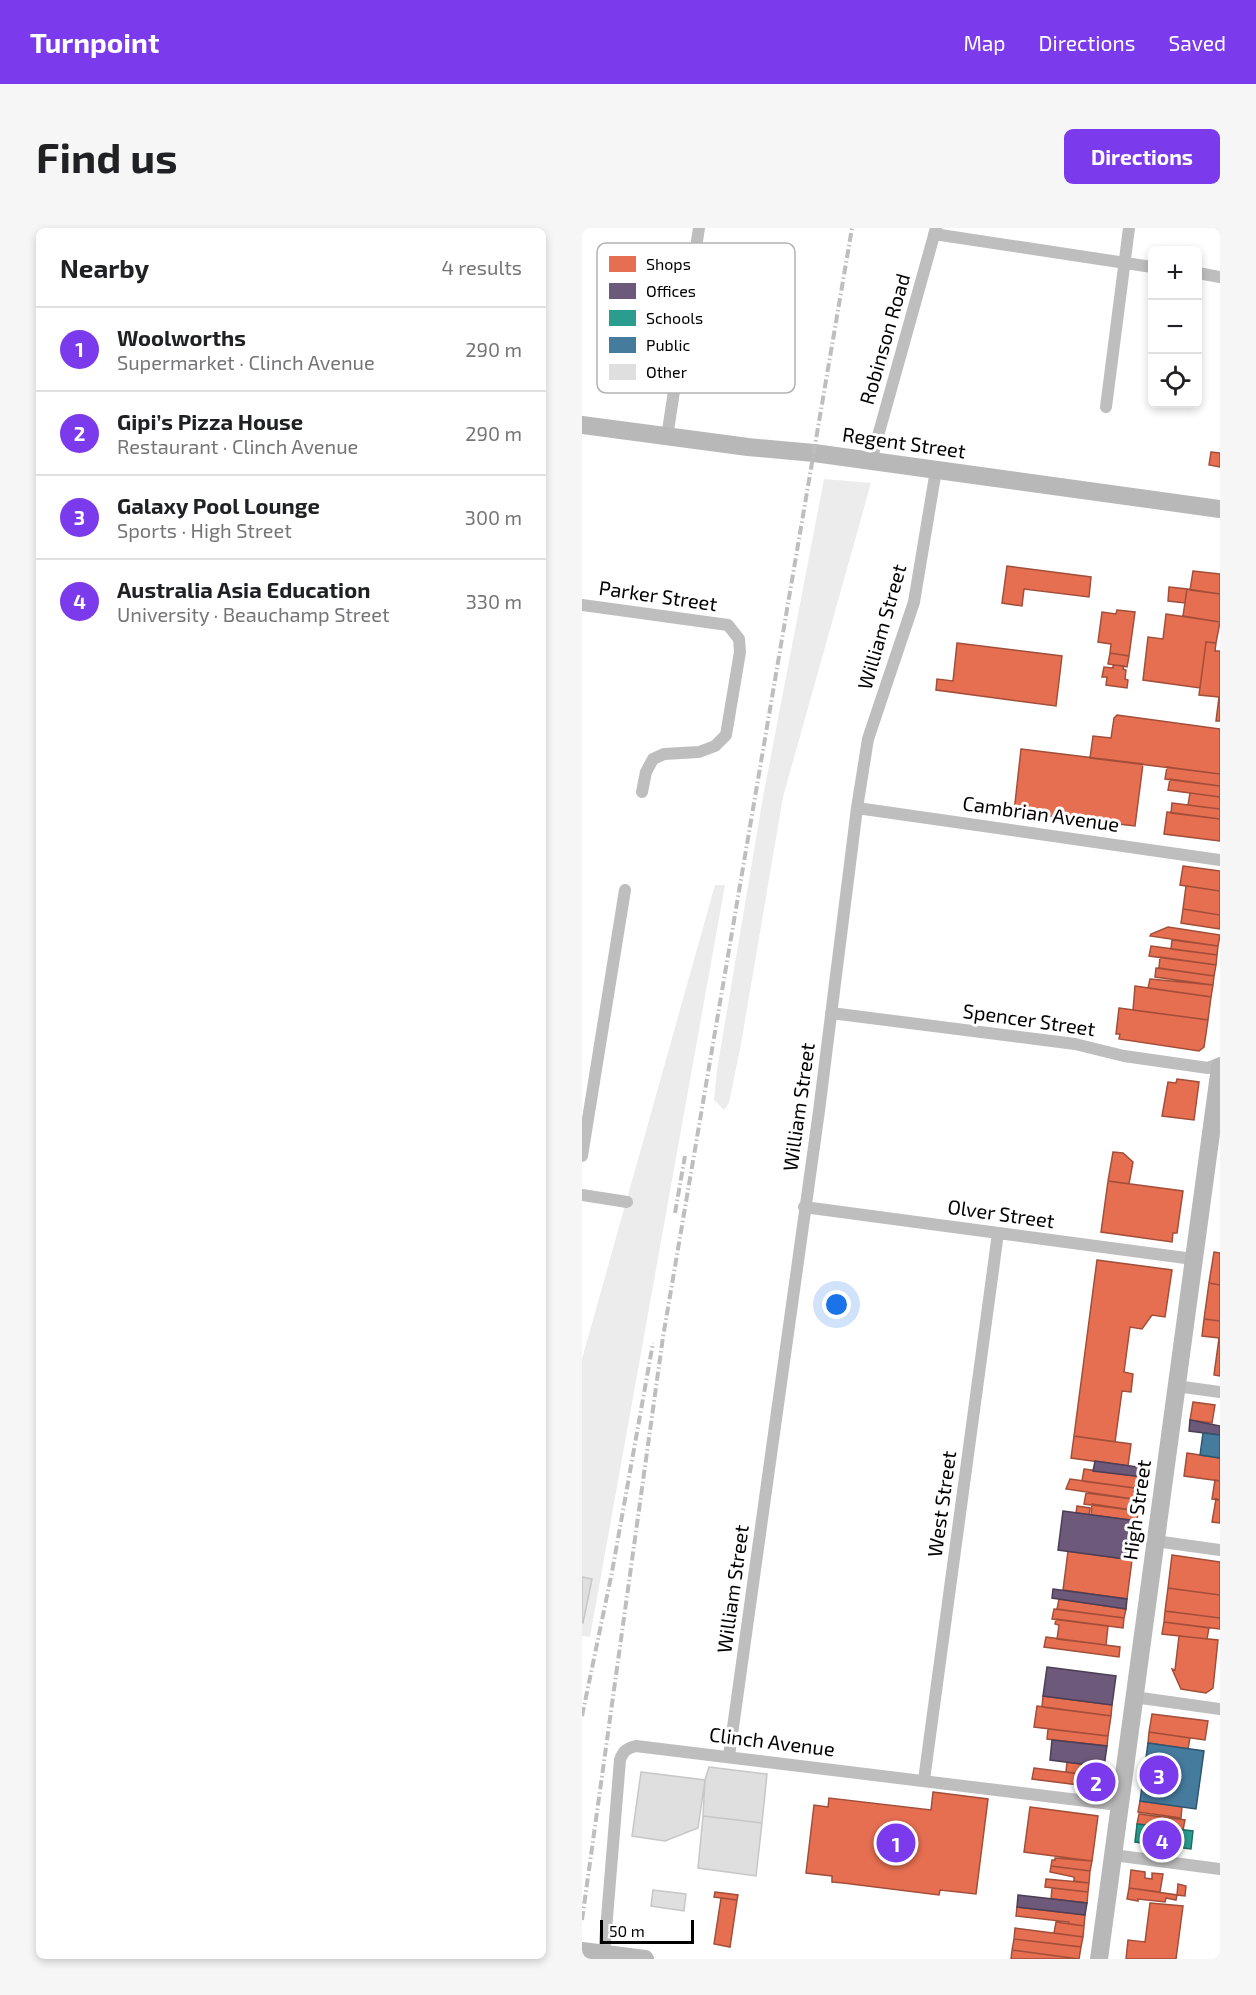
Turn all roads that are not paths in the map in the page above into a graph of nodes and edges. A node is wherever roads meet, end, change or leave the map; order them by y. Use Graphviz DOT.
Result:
graph roads {
  1 [pos="699,228"];
  2 [pos="1129,228"];
  3 [pos="935,231"];
  4 [pos="697,243"];
  5 [pos="1125,262"];
  6 [pos="1148,266"];
  7 [pos="1202,274"];
  8 [pos="1220,277"];
  9 [pos="675,393"];
  10 [pos="1106,407"];
  11 [pos="582,425"];
  12 [pos="668,437"];
  13 [pos="871,461"];
  14 [pos="936,470"];
  15 [pos="1220,509"];
  16 [pos="582,605"];
  17 [pos="642,792"];
  18 [pos="857,808"];
  19 [pos="1220,860"];
  20 [pos="625,890"];
  21 [pos="831,1013"];
  22 [pos="1220,1065"];
  23 [pos="582,1156"];
  24 [pos="582,1195"];
  25 [pos="627,1202"];
  26 [pos="804,1207"];
  27 [pos="998,1233"];
  28 [pos="1193,1259"];
  29 [pos="1176,1386"];
  30 [pos="1220,1392"];
  31 [pos="1155,1541"];
  32 [pos="1220,1550"];
  33 [pos="1134,1697"];
  34 [pos="1220,1709"];
  35 [pos="729,1756"];
  36 [pos="924,1780"];
  37 [pos="1119,1805"];
  38 [pos="1113,1855"];
  39 [pos="1220,1869"];
  40 [pos="582,1951"];
  41 [pos="604,1954"];
  42 [pos="645,1959"];
  43 [pos="1098,1959"];
  1 -- 4 [label="street"];
  2 -- 5 [label="street"];
  3 -- 5 [label="street"];
  3 -- 13 [label="street, Robinson Road"];
  5 -- 6 [label="street"];
  5 -- 10 [label="street"];
  7 -- 8 [label="street"];
  9 -- 12 [label="street"];
  11 -- 12 [label="main road, Regent Street"];
  12 -- 13 [label="main road, Regent Street"];
  13 -- 14 [label="main road, Regent Street"];
  14 -- 15 [label="main road, Regent Street"];
  14 -- 18 [label="street, William Street"];
  16 -- 17 [label="street, Parker Street"];
  18 -- 19 [label="street, Cambrian Avenue"];
  18 -- 21 [label="street, William Street"];
  20 -- 23 [label="street"];
  21 -- 22 [label="street, Spencer Street"];
  21 -- 26 [label="street, William Street"];
  22 -- 28 [label="main road, High Street"];
  24 -- 25 [label="street"];
  26 -- 27 [label="street, Olver Street"];
  26 -- 35 [label="street, William Street"];
  27 -- 28 [label="street, Olver Street"];
  27 -- 36 [label="street, West Street"];
  28 -- 29 [label="main road, High Street"];
  29 -- 30 [label="street"];
  29 -- 31 [label="main road, High Street"];
  31 -- 32 [label="street"];
  31 -- 33 [label="main road, High Street"];
  33 -- 34 [label="street"];
  33 -- 37 [label="main road, High Street"];
  35 -- 36 [label="street, Clinch Avenue"];
  35 -- 41 [label="street, Clinch Avenue"];
  36 -- 37 [label="street, Clinch Avenue"];
  37 -- 38 [label="main road, High Street"];
  38 -- 39 [label="street"];
  38 -- 43 [label="main road, High Street"];
  40 -- 41 [label="main road"];
  41 -- 42 [label="main road"];
}
